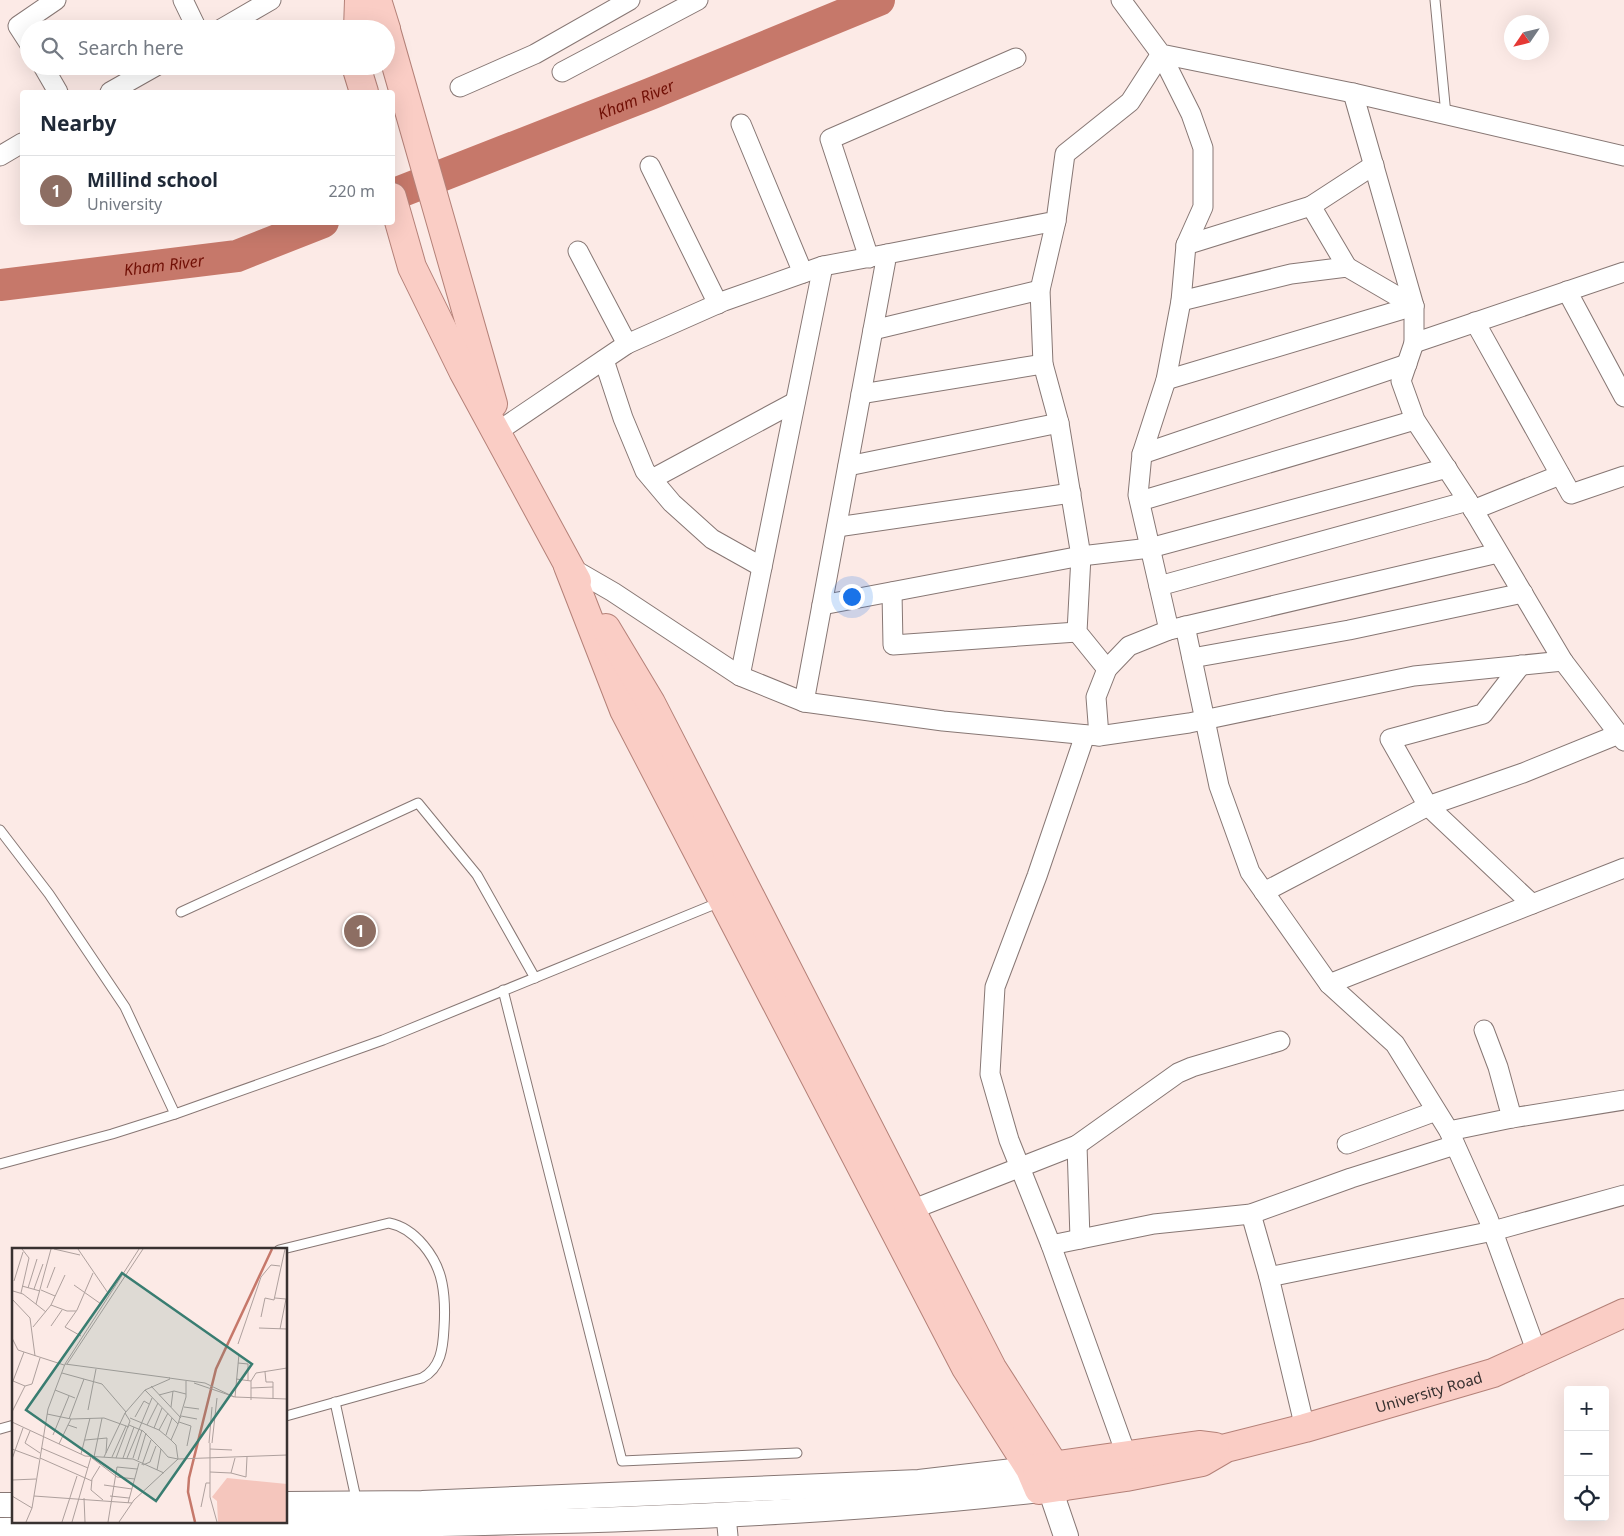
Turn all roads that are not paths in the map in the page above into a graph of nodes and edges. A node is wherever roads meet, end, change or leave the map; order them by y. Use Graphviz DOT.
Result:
graph roads {
  1 [pos="56,0"];
  2 [pos="183,0"];
  3 [pos="271,0"];
  4 [pos="359,0"];
  5 [pos="377,0"];
  6 [pos="630,0"];
  7 [pos="698,0"];
  8 [pos="1122,0"];
  9 [pos="1435,0"];
  10 [pos="27,20"];
  11 [pos="193,20"];
  12 [pos="237,20"];
  13 [pos="358,20"];
  14 [pos="383,20"];
  15 [pos="1161,54"];
  16 [pos="1016,58"];
  17 [pos="395,60"];
  18 [pos="562,72"];
  19 [pos="48,75"];
  20 [pos="140,75"];
  21 [pos="359,75"];
  22 [pos="460,87"];
  23 [pos="57,90"];
  24 [pos="114,90"];
  25 [pos="363,90"];
  26 [pos="1353,93"];
  27 [pos="1446,115"];
  28 [pos="742,124"];
  29 [pos="20,144"];
  30 [pos="0,156"];
  31 [pos="1624,156"];
  32 [pos="1374,165"];
  33 [pos="650,166"];
  34 [pos="1311,206"];
  35 [pos="395,208"];
  36 [pos="1056,221"];
  37 [pos="1186,245"];
  38 [pos="578,250"];
  39 [pos="878,256"];
  40 [pos="823,266"];
  41 [pos="1347,267"];
  42 [pos="1624,272"];
  43 [pos="802,273"];
  44 [pos="1040,290"];
  45 [pos="1567,291"];
  46 [pos="1181,301"];
  47 [pos="718,304"];
  48 [pos="1414,306"];
  49 [pos="1475,322"];
  50 [pos="873,330"];
  51 [pos="1414,342"];
  52 [pos="627,344"];
  53 [pos="604,360"];
  54 [pos="1043,364"];
  55 [pos="1406,364"];
  56 [pos="1166,380"];
  57 [pos="861,394"];
  58 [pos="1624,397"];
  59 [pos="795,402"];
  60 [pos="1415,420"];
  61 [pos="1059,423"];
  62 [pos="500,430"];
  63 [pos="1142,454"];
  64 [pos="509,458"];
  65 [pos="848,466"];
  66 [pos="1447,468"];
  67 [pos="1560,475"];
  68 [pos="1624,476"];
  69 [pos="652,478"];
  70 [pos="1071,493"];
  71 [pos="1140,501"];
  72 [pos="1471,506"];
  73 [pos="837,527"];
  74 [pos="1150,548"];
  75 [pos="1498,553"];
  76 [pos="1081,556"];
  77 [pos="568,566"];
  78 [pos="762,567"];
  79 [pos="1159,586"];
  80 [pos="892,592"];
  81 [pos="1523,593"];
  82 [pos="822,605"];
  83 [pos="1177,628"];
  84 [pos="1077,632"];
  85 [pos="1192,658"];
  86 [pos="1563,661"];
  87 [pos="1521,665"];
  88 [pos="1107,669"];
  89 [pos="740,676"];
  90 [pos="804,702"];
  91 [pos="1206,720"];
  92 [pos="1092,736"];
  93 [pos="1621,737"];
  94 [pos="1428,806"];
  95 [pos="0,830"];
  96 [pos="1624,868"];
  97 [pos="1264,892"];
  98 [pos="735,896"];
  99 [pos="1532,904"];
  100 [pos="181,912"];
  101 [pos="535,978"];
  102 [pos="1329,984"];
  103 [pos="503,990"];
  104 [pos="1484,1030"];
  105 [pos="1280,1042"];
  106 [pos="1624,1100"];
  107 [pos="1436,1111"];
  108 [pos="174,1114"];
  109 [pos="1512,1118"];
  110 [pos="1452,1138"];
  111 [pos="1347,1144"];
  112 [pos="1077,1145"];
  113 [pos="0,1164"];
  114 [pos="1020,1167"];
  115 [pos="1624,1195"];
  116 [pos="911,1210"];
  117 [pos="1251,1214"];
  118 [pos="1493,1231"];
  119 [pos="1080,1239"];
  120 [pos="1051,1245"];
  121 [pos="287,1248"];
  122 [pos="1269,1277"];
  123 [pos="1624,1313"];
  124 [pos="1537,1353"];
  125 [pos="335,1402"];
  126 [pos="288,1415"];
  127 [pos="1305,1428"];
  128 [pos="1226,1448"];
  129 [pos="797,1453"];
  130 [pos="1126,1454"];
  131 [pos="1047,1480"];
  132 [pos="357,1503"];
  133 [pos="288,1504"];
  134 [pos="727,1526"];
  135 [pos="236,1529"];
  136 [pos="0,1530"];
  137 [pos="365,1531"];
  138 [pos="1066,1536"];
  1 -- 10 [label="street"];
  2 -- 11 [label="street"];
  3 -- 12 [label="street"];
  4 -- 13 [label="main road"];
  5 -- 14 [label="main road"];
  6 -- 22 [label="street"];
  7 -- 18 [label="street"];
  8 -- 15 [label="street"];
  9 -- 27 [label="lane"];
  15 -- 26 [label="street"];
  15 -- 36 [label="street"];
  15 -- 37 [label="street"];
  16 -- 39 [label="street"];
  17 -- 62 [label="main road"];
  19 -- 23 [label="street"];
  20 -- 24 [label="street"];
  21 -- 25 [label="main road"];
  26 -- 27 [label="street"];
  26 -- 32 [label="street"];
  27 -- 31 [label="street"];
  28 -- 43 [label="street"];
  29 -- 30 [label="street"];
  32 -- 34 [label="street"];
  32 -- 48 [label="street"];
  33 -- 47 [label="street"];
  34 -- 37 [label="street"];
  34 -- 41 [label="street"];
  35 -- 64 [label="main road"];
  36 -- 39 [label="street"];
  36 -- 44 [label="street"];
  37 -- 46 [label="street"];
  38 -- 52 [label="street"];
  39 -- 40 [label="street"];
  39 -- 50 [label="street"];
  40 -- 43 [label="street"];
  40 -- 59 [label="street"];
  41 -- 46 [label="street"];
  41 -- 48 [label="street"];
  42 -- 45 [label="street"];
  43 -- 47 [label="street"];
  44 -- 50 [label="street"];
  44 -- 54 [label="street"];
  45 -- 49 [label="street"];
  45 -- 58 [label="street"];
  46 -- 56 [label="street"];
  47 -- 52 [label="street"];
  48 -- 51 [label="street"];
  48 -- 56 [label="street"];
  49 -- 51 [label="street"];
  49 -- 67 [label="street"];
  50 -- 57 [label="street"];
  51 -- 55 [label="street"];
  52 -- 53 [label="street"];
  53 -- 62 [label="street"];
  53 -- 69 [label="street"];
  54 -- 57 [label="street"];
  54 -- 61 [label="street"];
  55 -- 60 [label="street"];
  55 -- 63 [label="street"];
  56 -- 63 [label="street"];
  57 -- 65 [label="street"];
  59 -- 69 [label="street"];
  59 -- 78 [label="street"];
  60 -- 66 [label="street"];
  60 -- 71 [label="street"];
  61 -- 65 [label="street"];
  61 -- 70 [label="street"];
  62 -- 64 [label="main road"];
  63 -- 71 [label="street"];
  64 -- 77 [label="main road"];
  65 -- 73 [label="street"];
  66 -- 72 [label="street"];
  66 -- 74 [label="street"];
  67 -- 68 [label="street"];
  67 -- 72 [label="street"];
  69 -- 78 [label="street"];
  70 -- 73 [label="street"];
  70 -- 76 [label="street"];
  71 -- 74 [label="street"];
  72 -- 75 [label="street"];
  72 -- 79 [label="street"];
  73 -- 82 [label="street"];
  74 -- 76 [label="street"];
  74 -- 79 [label="street"];
  75 -- 81 [label="street"];
  75 -- 83 [label="street"];
  76 -- 80 [label="street"];
  76 -- 84 [label="street"];
  77 -- 89 [label="street"];
  77 -- 98 [label="main road"];
  78 -- 89 [label="street"];
  79 -- 83 [label="street"];
  80 -- 82 [label="street"];
  80 -- 84 [label="street"];
  81 -- 85 [label="street"];
  81 -- 86 [label="street"];
  82 -- 90 [label="street"];
  83 -- 85 [label="street"];
  83 -- 88 [label="street"];
  84 -- 88 [label="street"];
  85 -- 91 [label="street"];
  86 -- 87 [label="street"];
  86 -- 93 [label="street"];
  87 -- 91 [label="street"];
  87 -- 94 [label="street"];
  88 -- 92 [label="street"];
  89 -- 90 [label="street"];
  90 -- 92 [label="street"];
  91 -- 92 [label="street"];
  91 -- 97 [label="street"];
  92 -- 114 [label="street"];
  93 -- 94 [label="street"];
  94 -- 97 [label="street"];
  94 -- 99 [label="street"];
  95 -- 108 [label="lane"];
  96 -- 99 [label="street"];
  97 -- 102 [label="street"];
  98 -- 101 [label="lane"];
  98 -- 116 [label="main road"];
  98 -- 131 [label="main road"];
  99 -- 102 [label="street"];
  100 -- 101 [label="lane"];
  101 -- 103 [label="lane"];
  102 -- 107 [label="street"];
  103 -- 108 [label="lane"];
  103 -- 129 [label="lane"];
  104 -- 109 [label="street"];
  105 -- 112 [label="street"];
  106 -- 109 [label="street"];
  107 -- 110 [label="street"];
  107 -- 111 [label="street"];
  108 -- 113 [label="lane"];
  109 -- 110 [label="street"];
  110 -- 117 [label="street"];
  110 -- 118 [label="street"];
  112 -- 114 [label="street"];
  112 -- 119 [label="street"];
  114 -- 116 [label="street"];
  114 -- 120 [label="street"];
  115 -- 118 [label="street"];
  116 -- 131 [label="main road"];
  117 -- 119 [label="street"];
  117 -- 122 [label="street"];
  118 -- 122 [label="street"];
  118 -- 124 [label="street"];
  119 -- 120 [label="street"];
  120 -- 130 [label="street"];
  121 -- 125 [label="lane"];
  122 -- 127 [label="street"];
  123 -- 124 [label="main road, University Road"];
  124 -- 127 [label="main road, University Road"];
  125 -- 126 [label="lane"];
  125 -- 132 [label="lane"];
  127 -- 128 [label="main road, University Road"];
  128 -- 130 [label="main road, University Road"];
  128 -- 131 [label="main road, University Road"];
  130 -- 131 [label="main road, University Road"];
  131 -- 132 [label="street"];
  131 -- 134 [label="street"];
  131 -- 138 [label="street"];
  132 -- 133 [label="street"];
  134 -- 137 [label="street"];
  135 -- 136 [label="street"];
  135 -- 137 [label="street"];
}
